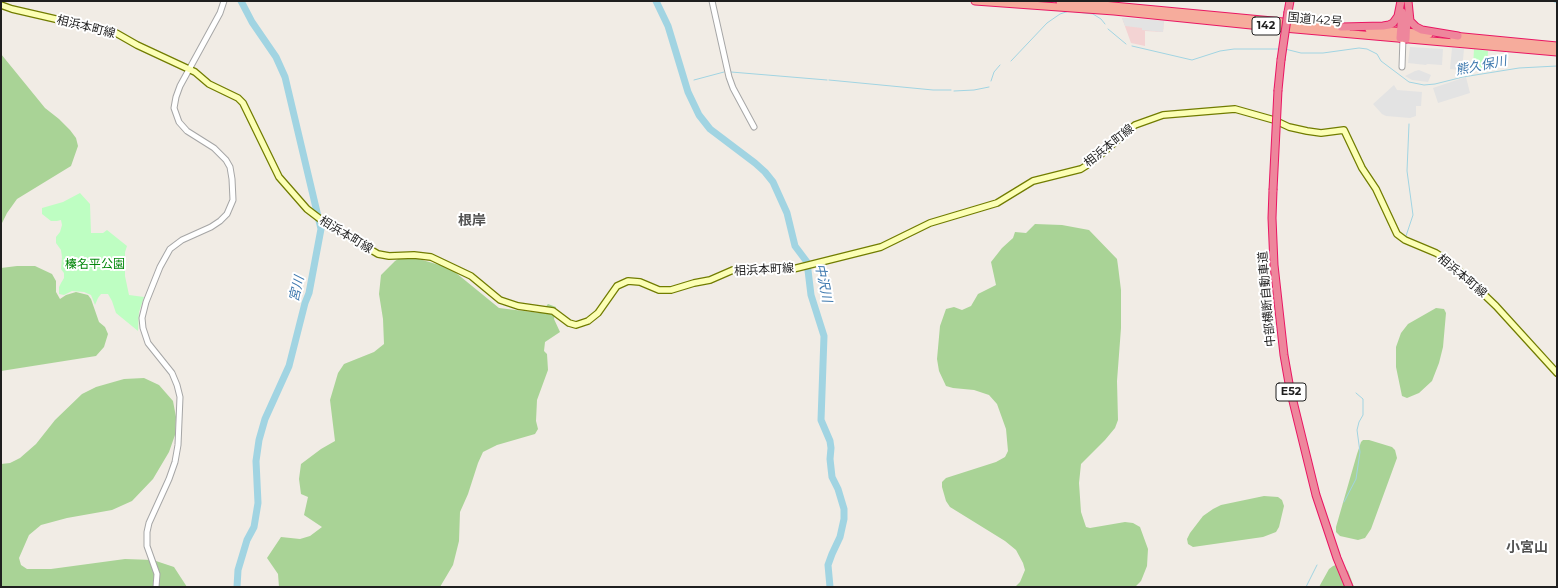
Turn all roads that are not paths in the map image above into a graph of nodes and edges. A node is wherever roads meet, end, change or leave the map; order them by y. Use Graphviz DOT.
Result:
graph roads {
  1 [pos="224,1"];
  2 [pos="712,1"];
  3 [pos="975,1"];
  4 [pos="1060,1"];
  5 [pos="1290,1"];
  6 [pos="1402,1"];
  7 [pos="1408,1"];
  8 [pos="1,5"];
  9 [pos="1341,27"];
  10 [pos="1403,35"];
  11 [pos="1458,36"];
  12 [pos="1557,46"];
  13 [pos="1557,52"];
  14 [pos="1402,67"];
  15 [pos="189,69"];
  16 [pos="754,127"];
  17 [pos="1557,373"];
  18 [pos="156,587"];
  19 [pos="1349,587"];
  1 -- 15 [label="street"];
  2 -- 16 [label="street"];
  3 -- 10 [label="highway, 国道142号 / 142"];
  4 -- 9 [label="highway, 国道142号 / 142"];
  5 -- 19 [label="highway, 中部横断自動車道 / E52, bridge"];
  6 -- 9 [label="highway"];
  6 -- 10 [label="highway"];
  7 -- 10 [label="highway"];
  7 -- 11 [label="highway"];
  8 -- 15 [label="main road, 相浜本町線"];
  9 -- 10 [label="highway, 国道142号 / 142"];
  10 -- 11 [label="highway, 国道142号 / 142"];
  10 -- 13 [label="highway, 国道142号 / 142"];
  10 -- 14 [label="street"];
  11 -- 12 [label="highway, 国道142号 / 142"];
  15 -- 17 [label="main road, 相浜本町線"];
  15 -- 18 [label="street"];
}
